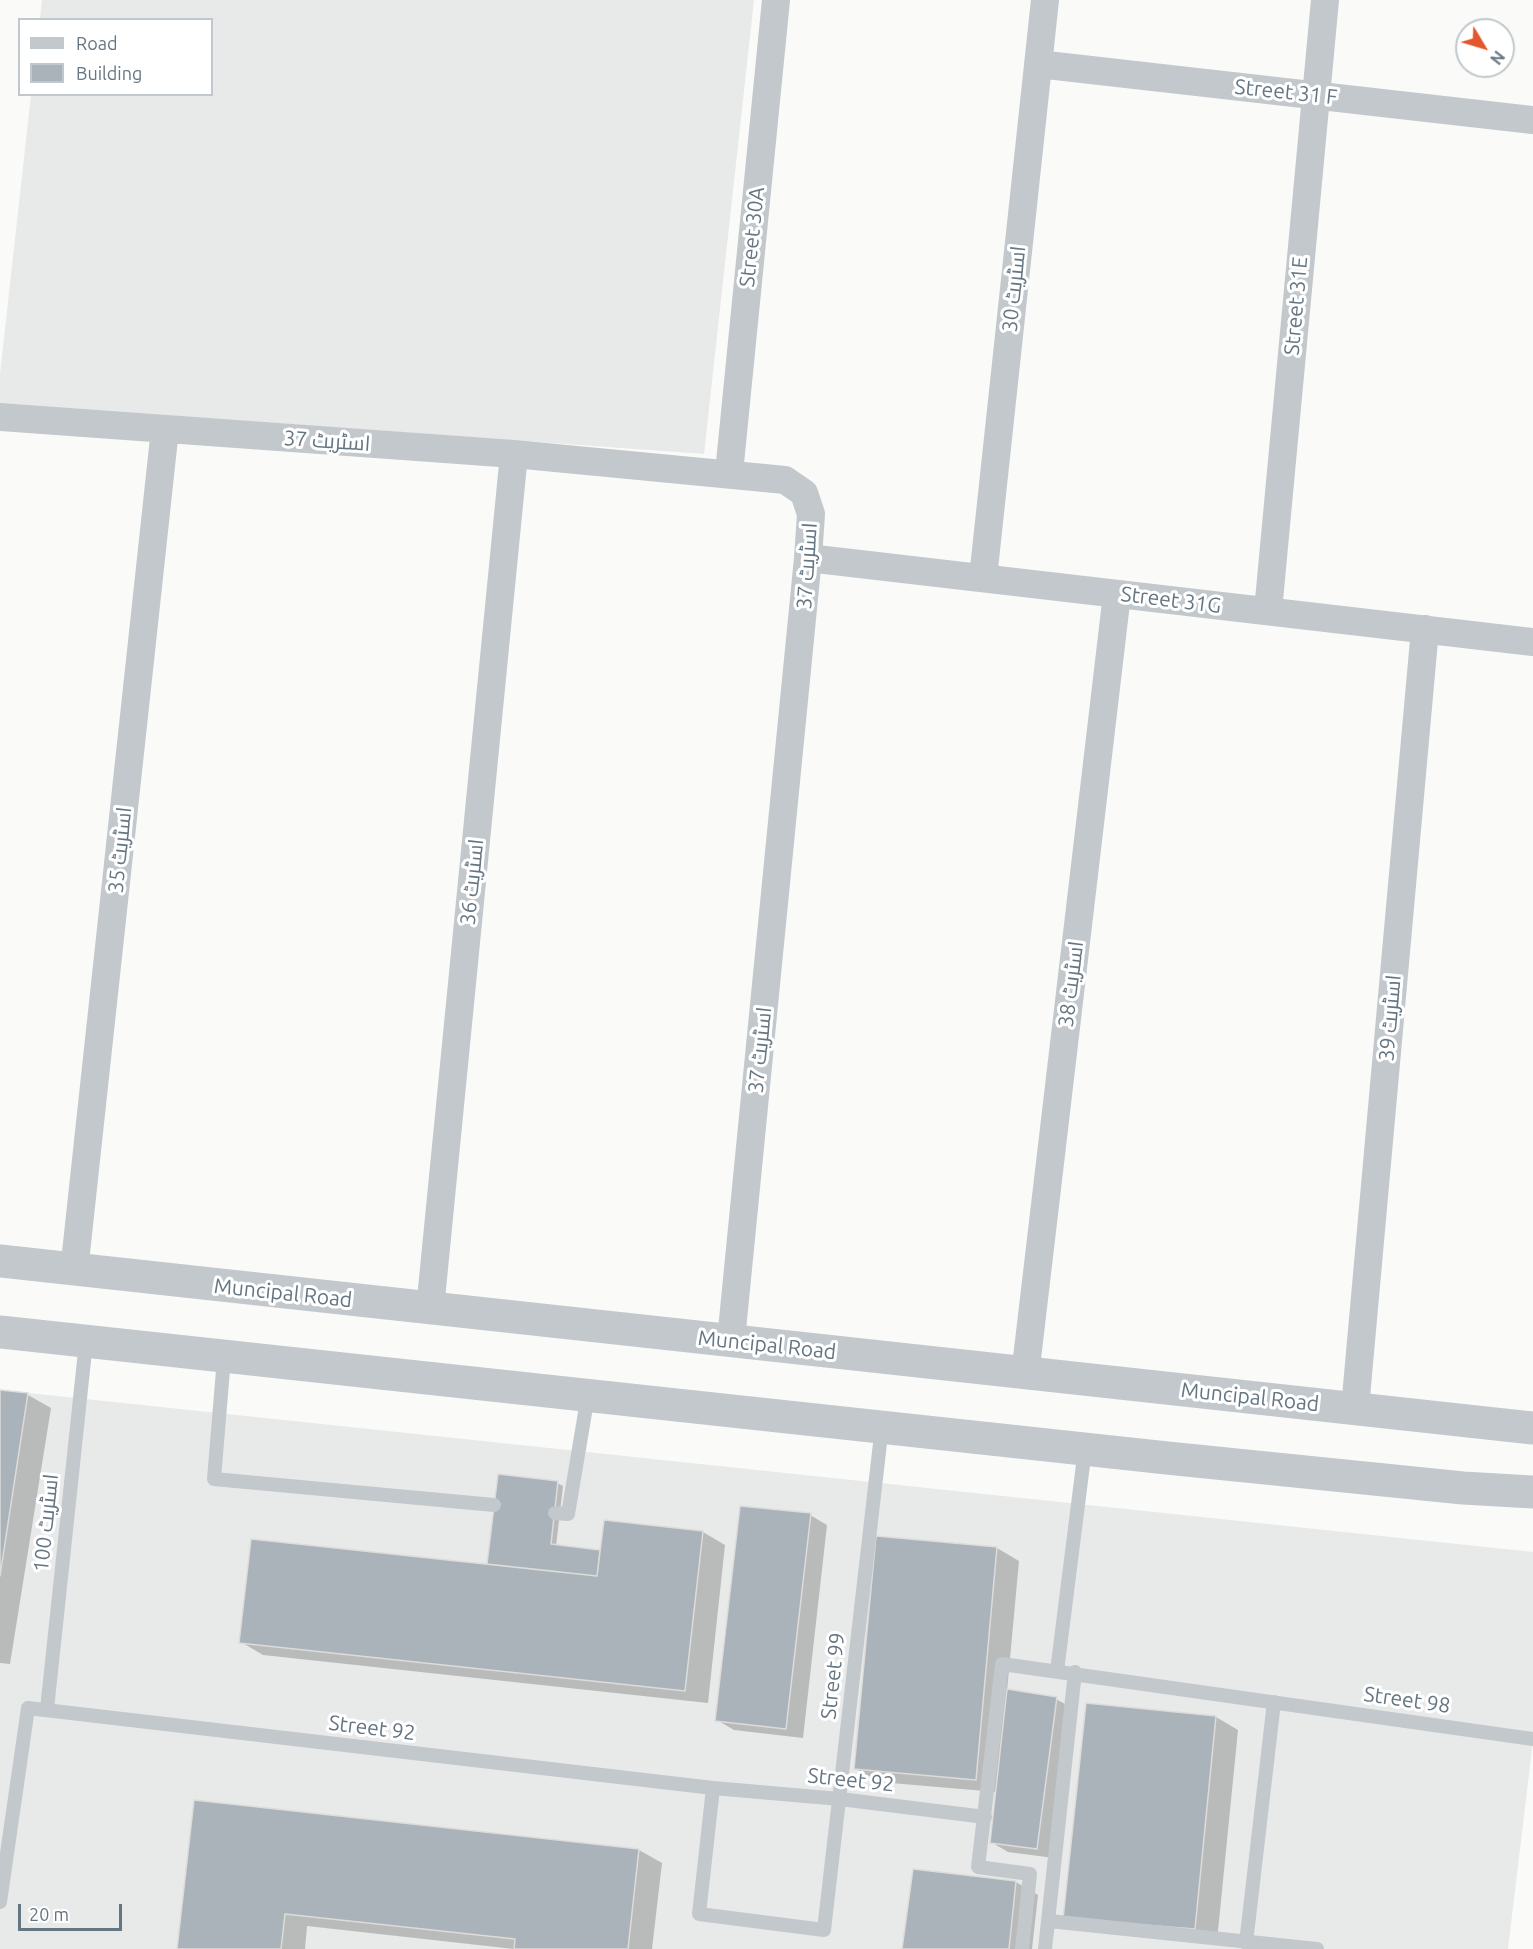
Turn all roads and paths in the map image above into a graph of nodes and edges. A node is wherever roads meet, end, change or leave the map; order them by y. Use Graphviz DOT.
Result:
graph roads {
  1 [pos="776,0"];
  2 [pos="1045,0"];
  3 [pos="1324,0"];
  4 [pos="1038,64"];
  5 [pos="1316,95"];
  6 [pos="1533,120"];
  7 [pos="0,417"];
  8 [pos="165,429"];
  9 [pos="514,454"];
  10 [pos="729,473"];
  11 [pos="808,558"];
  12 [pos="983,578"];
  13 [pos="1117,594"];
  14 [pos="1268,611"];
  15 [pos="1425,629"];
  16 [pos="1533,642"];
  17 [pos="0,1261"];
  18 [pos="74,1271"];
  19 [pos="430,1309"];
  20 [pos="0,1332"];
  21 [pos="731,1340"];
  22 [pos="86,1342"];
  23 [pos="224,1358"];
  24 [pos="1025,1375"];
  25 [pos="588,1395"];
  26 [pos="1355,1408"];
  27 [pos="882,1426"];
  28 [pos="1533,1428"];
  29 [pos="1084,1449"];
  30 [pos="1530,1493"];
  31 [pos="494,1505"];
  32 [pos="555,1513"];
  33 [pos="1057,1671"];
  34 [pos="1075,1672"];
  35 [pos="1274,1702"];
  36 [pos="47,1709"];
  37 [pos="1533,1739"];
  38 [pos="712,1788"];
  39 [pos="840,1799"];
  40 [pos="985,1817"];
  41 [pos="0,1902"];
  42 [pos="1049,1921"];
  43 [pos="1246,1943"];
  44 [pos="1022,1949"];
  45 [pos="1045,1949"];
  46 [pos="1317,1949"];
  1 -- 10 [label="street, Street 30A"];
  2 -- 4 [label="street, اسٹریٹ 30"];
  3 -- 5 [label="street, Street 31E"];
  4 -- 5 [label="street, Street 31 F"];
  4 -- 12 [label="street, اسٹریٹ 30"];
  5 -- 6 [label="street, Street 31 F"];
  5 -- 14 [label="street, Street 31E"];
  7 -- 8 [label="street, اسٹریٹ 37"];
  8 -- 9 [label="street, اسٹریٹ 37"];
  8 -- 18 [label="street, اسٹریٹ 35"];
  9 -- 10 [label="street, اسٹریٹ 37"];
  9 -- 19 [label="street, اسٹریٹ 36"];
  10 -- 11 [label="street, اسٹریٹ 37"];
  11 -- 12 [label="street, Street 31G"];
  11 -- 21 [label="street, اسٹریٹ 37"];
  12 -- 13 [label="street, Street 31G"];
  13 -- 14 [label="street, Street 31G"];
  13 -- 24 [label="street, اسٹریٹ 38"];
  14 -- 15 [label="street, Street 31G"];
  15 -- 16 [label="street, Street 31G"];
  15 -- 26 [label="street, اسٹریٹ 39"];
  17 -- 18 [label="street, Muncipal Road"];
  18 -- 19 [label="street, Muncipal Road"];
  19 -- 21 [label="street, Muncipal Road"];
  20 -- 22 [label="street"];
  21 -- 24 [label="street, Muncipal Road"];
  22 -- 23 [label="street"];
  22 -- 36 [label="lane, اسٹریٹ 100"];
  23 -- 25 [label="street"];
  23 -- 31 [label="lane"];
  24 -- 26 [label="street, Muncipal Road"];
  25 -- 27 [label="street"];
  25 -- 32 [label="lane"];
  26 -- 28 [label="street, Muncipal Road"];
  27 -- 29 [label="street"];
  27 -- 39 [label="lane, Street 99"];
  29 -- 30 [label="street"];
  29 -- 33 [label="lane"];
  33 -- 34 [label="lane, Street 98"];
  33 -- 40 [label="lane, Street 98"];
  34 -- 35 [label="lane, Street 98"];
  34 -- 42 [label="lane"];
  35 -- 37 [label="lane, Street 98"];
  35 -- 43 [label="lane"];
  36 -- 38 [label="lane, Street 92"];
  36 -- 41 [label="lane, Street 92"];
  38 -- 39 [label="lane, Street 92"];
  38 -- 39 [label="lane, Street 99"];
  39 -- 40 [label="lane, Street 92"];
  40 -- 44 [label="lane"];
  42 -- 43 [label="lane"];
  42 -- 45 [label="lane"];
  43 -- 46 [label="lane"];
}
